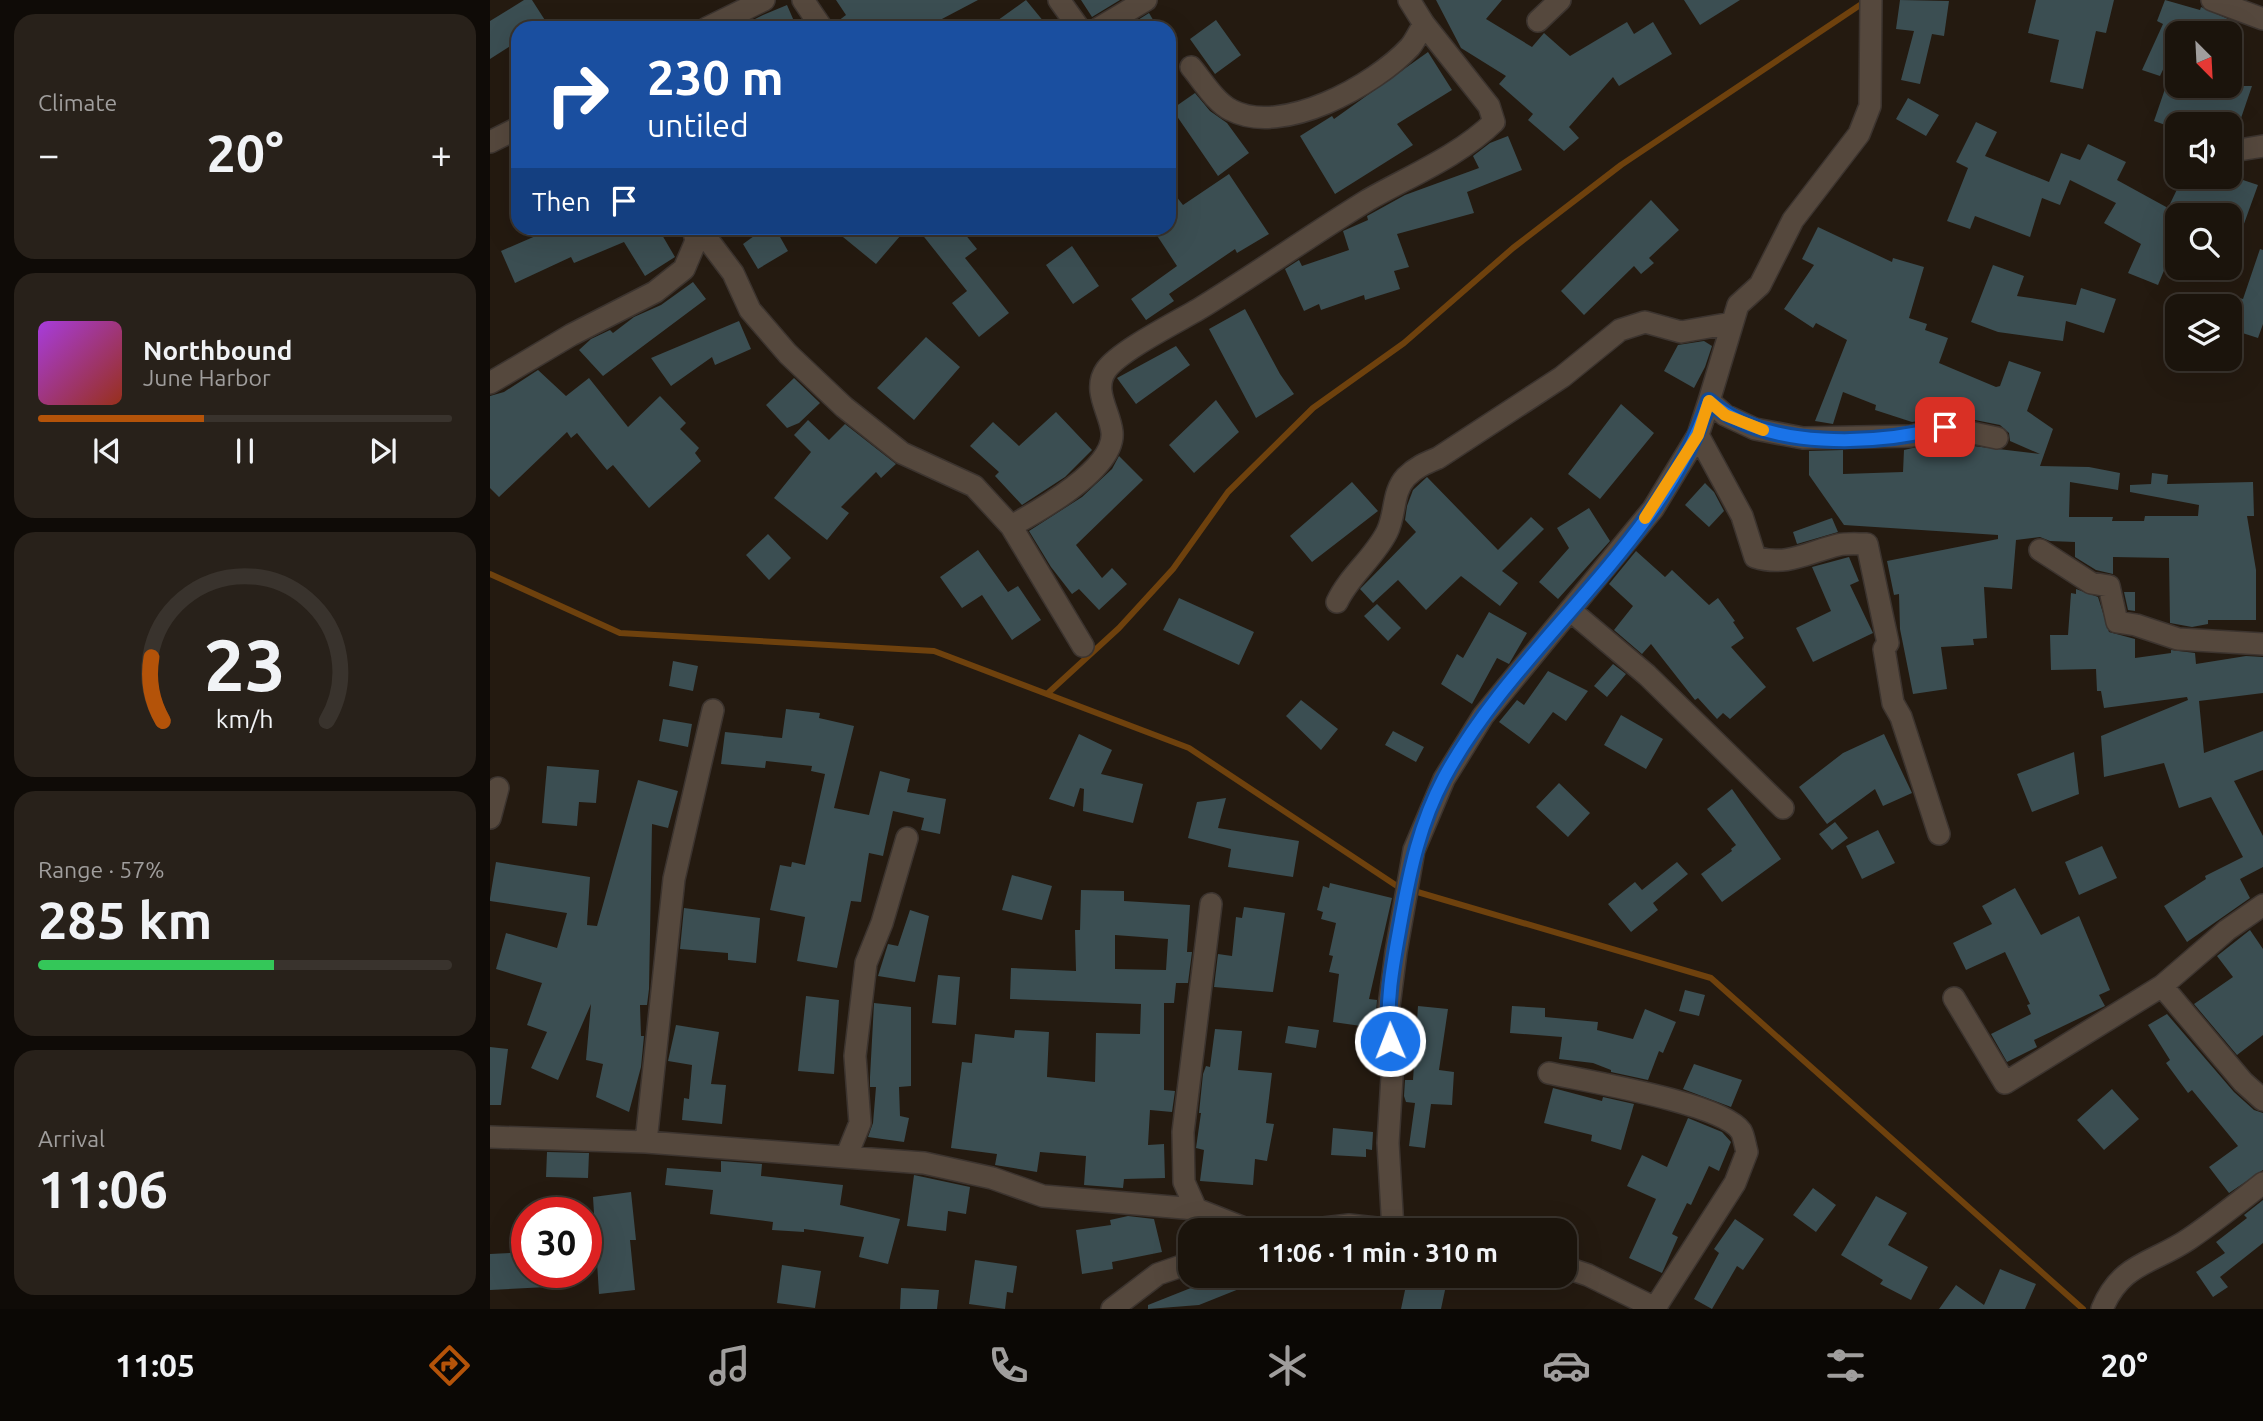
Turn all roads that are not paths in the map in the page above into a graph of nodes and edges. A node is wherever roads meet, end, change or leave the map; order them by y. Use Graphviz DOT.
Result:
graph roads {
  1 [pos="803,0"];
  2 [pos="1059,0"];
  3 [pos="1146,0"];
  4 [pos="1409,0"];
  5 [pos="1560,0"];
  6 [pos="1871,0"];
  7 [pos="2212,0"];
  8 [pos="754,2"];
  9 [pos="2263,19"];
  10 [pos="720,21"];
  11 [pos="817,21"];
  12 [pos="1074,21"];
  13 [pos="1111,21"];
  14 [pos="1538,21"];
  15 [pos="1424,24"];
  16 [pos="1191,67"];
  17 [pos="511,132"];
  18 [pos="490,142"];
  19 [pos="2263,146"];
  20 [pos="2242,150"];
  21 [pos="695,235"];
  22 [pos="704,235"];
  23 [pos="1732,323"];
  24 [pos="490,383"];
  25 [pos="1717,408"];
  26 [pos="1698,435"];
  27 [pos="1997,438"];
  28 [pos="1011,526"];
  29 [pos="2040,550"];
  30 [pos="1337,602"];
  31 [pos="1570,610"];
  32 [pos="2263,644"];
  33 [pos="1083,646"];
  34 [pos="713,710"];
  35 [pos="498,788"];
  36 [pos="1783,808"];
  37 [pos="490,818"];
  38 [pos="1939,834"];
  39 [pos="907,838"];
  40 [pos="1211,904"];
  41 [pos="2263,905"];
  42 [pos="2162,986"];
  43 [pos="1954,998"];
  44 [pos="1549,1073"];
  45 [pos="2263,1100"];
  46 [pos="490,1137"];
  47 [pos="646,1142"];
  48 [pos="848,1155"];
  49 [pos="2263,1183"];
  50 [pos="1196,1209"];
  51 [pos="1219,1218"];
  52 [pos="1393,1218"];
  53 [pos="1178,1268"];
  54 [pos="1577,1273"];
  55 [pos="1656,1308"];
  56 [pos="1112,1309"];
  57 [pos="2102,1309"];
  1 -- 11 [label="street"];
  2 -- 12 [label="street"];
  3 -- 13 [label="street"];
  4 -- 15 [label="street"];
  5 -- 14 [label="street"];
  6 -- 23 [label="street"];
  7 -- 9 [label="street"];
  8 -- 10 [label="street"];
  15 -- 16 [label="street"];
  15 -- 28 [label="street"];
  17 -- 18 [label="street"];
  19 -- 20 [label="street"];
  21 -- 24 [label="street"];
  22 -- 28 [label="street"];
  23 -- 25 [label="street"];
  23 -- 30 [label="street"];
  25 -- 26 [label="street"];
  25 -- 27 [label="street"];
  26 -- 31 [label="street"];
  26 -- 38 [label="street"];
  28 -- 33 [label="street"];
  29 -- 32 [label="street"];
  31 -- 36 [label="street"];
  31 -- 52 [label="street"];
  34 -- 47 [label="street"];
  35 -- 37 [label="street"];
  39 -- 48 [label="street"];
  40 -- 50 [label="street"];
  41 -- 42 [label="street"];
  42 -- 43 [label="street"];
  42 -- 45 [label="street"];
  44 -- 55 [label="street"];
  46 -- 47 [label="street"];
  47 -- 48 [label="street"];
  48 -- 50 [label="street"];
  49 -- 57 [label="street"];
  50 -- 51 [label="street"];
  53 -- 56 [label="street"];
  54 -- 55 [label="street"];
}
